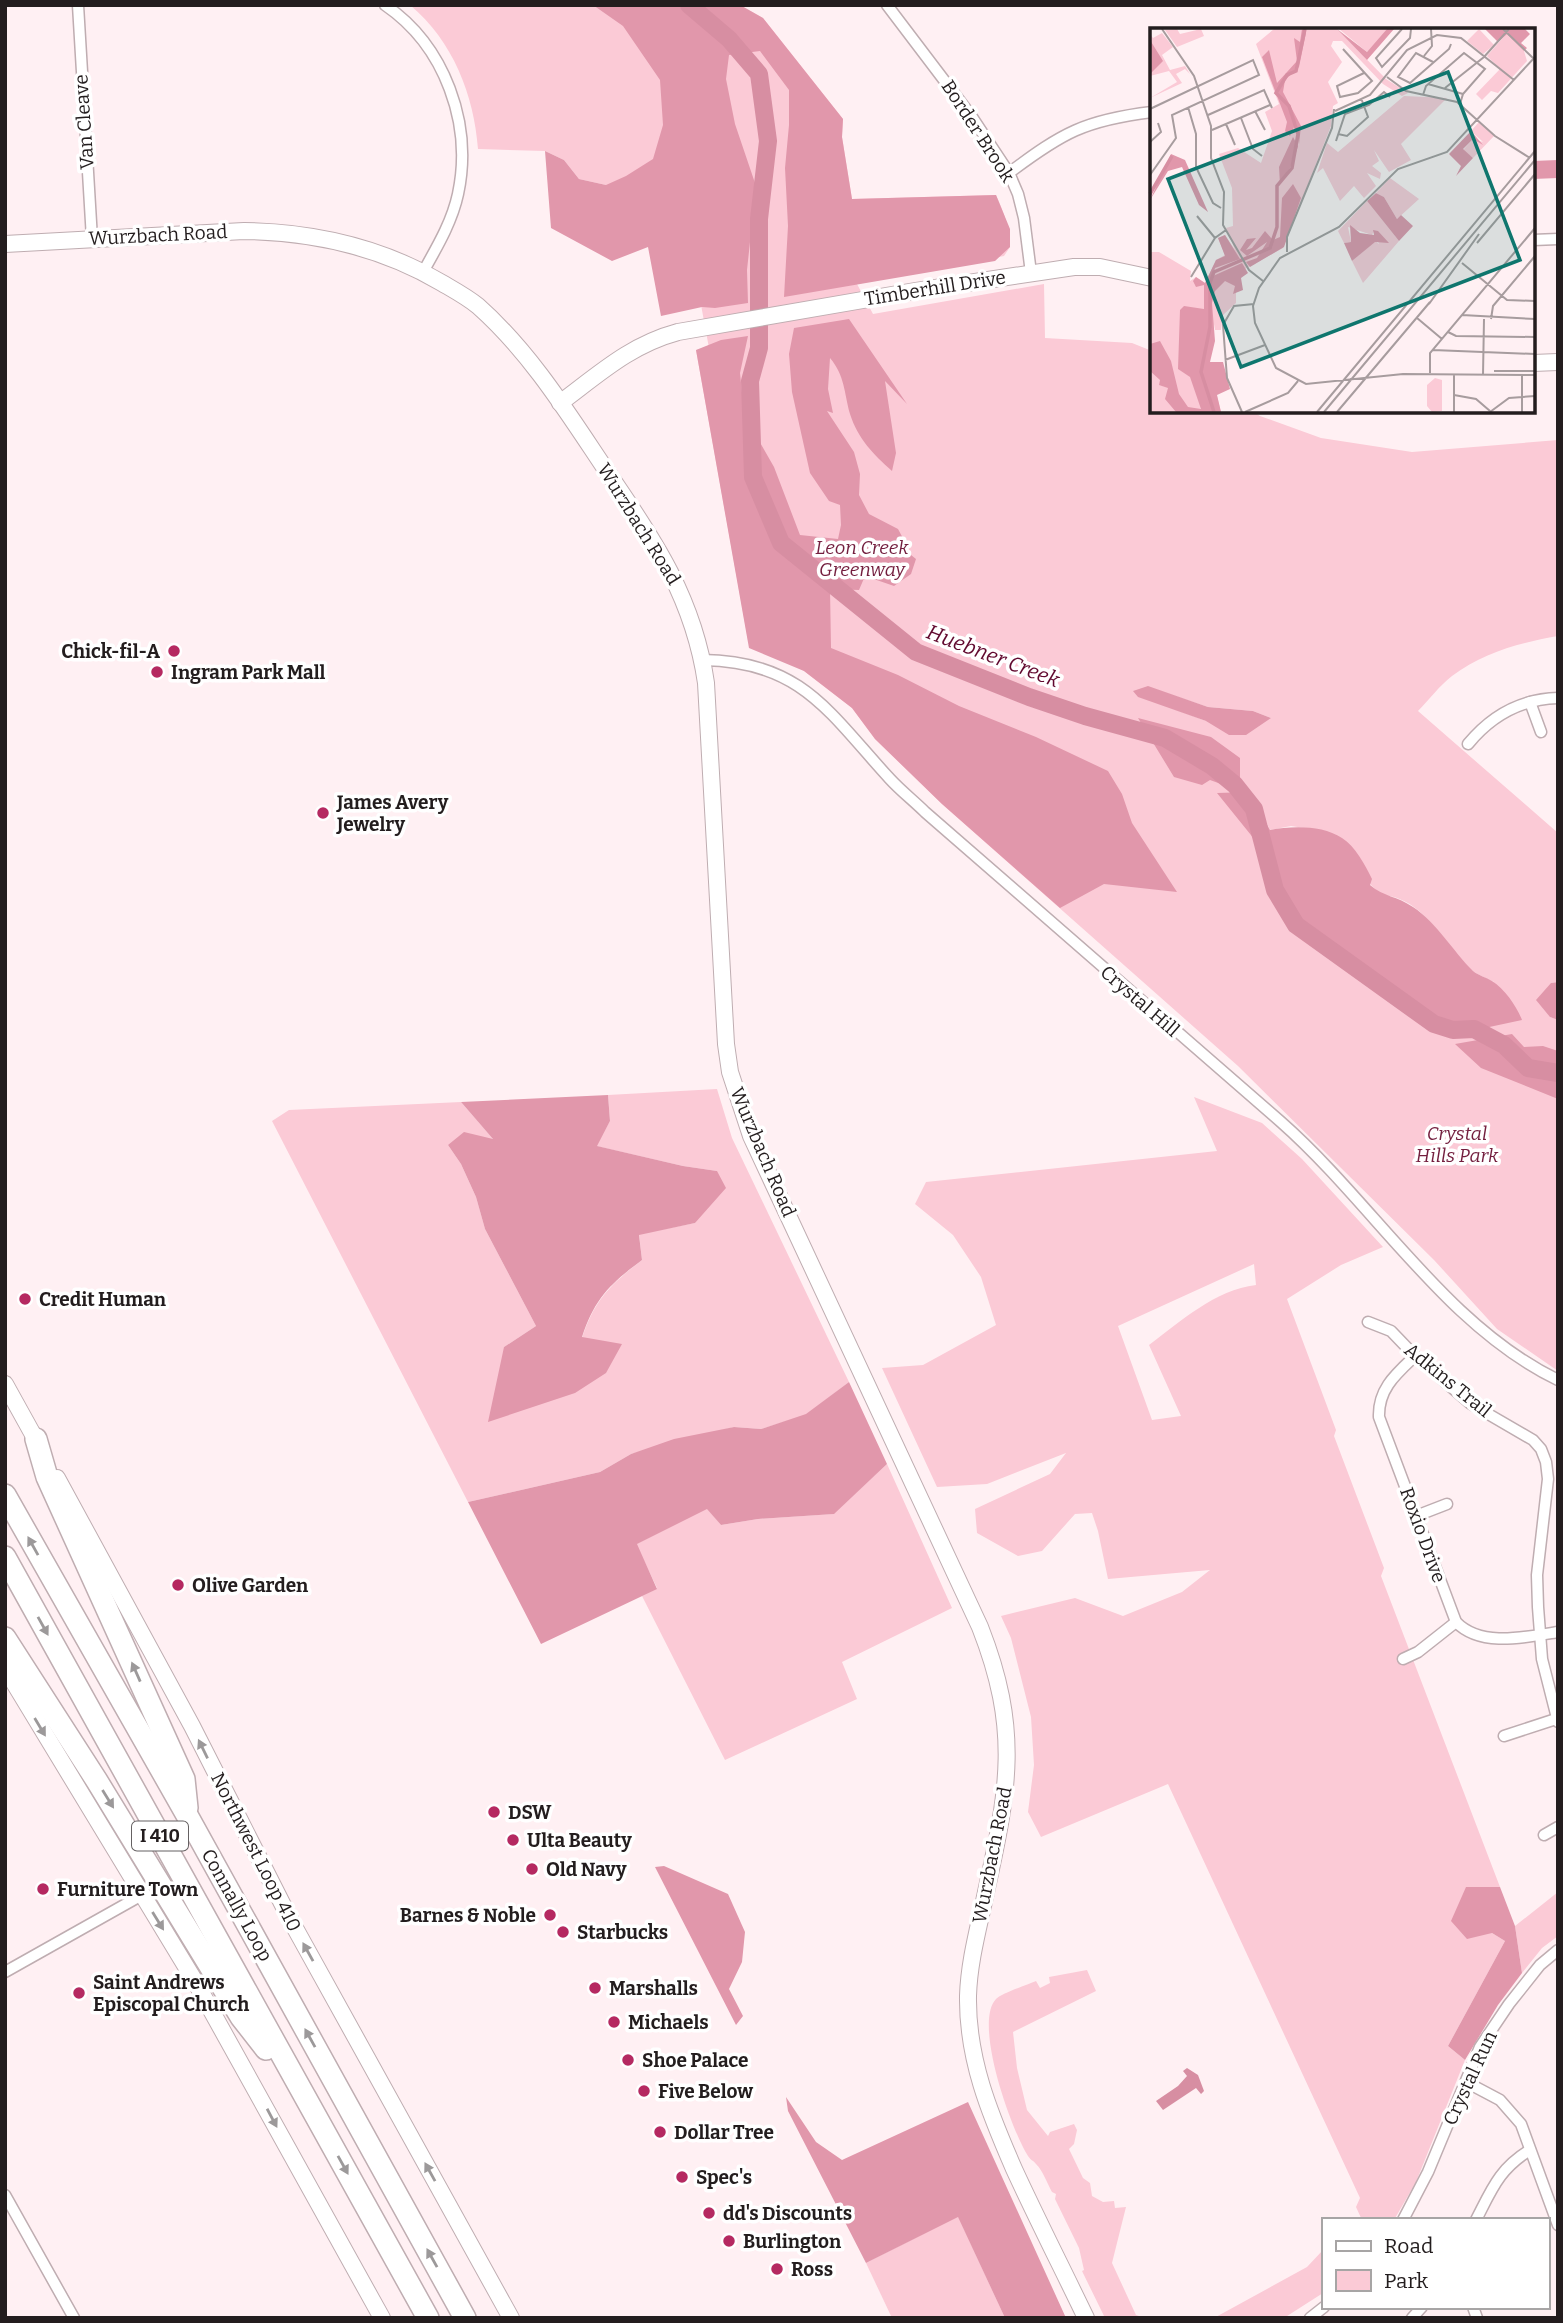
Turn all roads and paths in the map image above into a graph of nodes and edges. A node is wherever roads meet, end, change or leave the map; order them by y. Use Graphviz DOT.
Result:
graph roads {
  1 [pos="78,5"];
  2 [pos="385,5"];
  3 [pos="887,5"];
  4 [pos="1150,112"];
  5 [pos="1009,173"];
  6 [pos="92,239"];
  7 [pos="1558,239"];
  8 [pos="1535,240"];
  9 [pos="5,244"];
  10 [pos="423,272"];
  11 [pos="1031,273"];
  12 [pos="1150,278"];
  13 [pos="1558,362"];
  14 [pos="1535,363"];
  15 [pos="560,403"];
  16 [pos="703,660"];
  17 [pos="1558,698"];
  18 [pos="1530,702"];
  19 [pos="1541,732"];
  20 [pos="1468,744"];
  21 [pos="1368,1322"];
  22 [pos="1415,1356"];
  23 [pos="1558,1380"];
  24 [pos="5,1384"];
  25 [pos="36,1439"];
  26 [pos="5,1495"];
  27 [pos="1447,1504"];
  28 [pos="1416,1516"];
  29 [pos="5,1557"];
  30 [pos="1456,1622"];
  31 [pos="1558,1632"];
  32 [pos="1540,1635"];
  33 [pos="5,1638"];
  34 [pos="1403,1659"];
  35 [pos="5,1668"];
  36 [pos="1557,1720"];
  37 [pos="1504,1737"];
  38 [pos="188,1817"];
  39 [pos="1558,1827"];
  40 [pos="1544,1835"];
  41 [pos="142,1895"];
  42 [pos="1558,1950"];
  43 [pos="5,1972"];
  44 [pos="1466,2082"];
  45 [pos="310,2106"];
  46 [pos="1530,2150"];
  47 [pos="5,2196"];
  48 [pos="1405,2218"];
  49 [pos="1477,2218"];
  50 [pos="1558,2225"];
  51 [pos="74,2318"];
  52 [pos="382,2318"];
  53 [pos="428,2318"];
  54 [pos="465,2318"];
  55 [pos="511,2318"];
  56 [pos="1086,2318"];
  1 -- 6 [label="street, Van Cleave"];
  2 -- 10 [label="street"];
  3 -- 5 [label="street, Border Brook"];
  4 -- 5 [label="street"];
  5 -- 11 [label="street, Border Brook"];
  6 -- 9 [label="main road, Wurzbach Road"];
  6 -- 10 [label="main road, Wurzbach Road"];
  7 -- 8 [label="street"];
  10 -- 15 [label="main road, Wurzbach Road"];
  11 -- 12 [label="main road, Timberhill Drive"];
  11 -- 15 [label="main road, Timberhill Drive"];
  13 -- 14 [label="main road"];
  15 -- 16 [label="main road, Wurzbach Road"];
  16 -- 23 [label="street, Crystal Hill"];
  16 -- 56 [label="main road, Wurzbach Road"];
  17 -- 18 [label="street"];
  18 -- 19 [label="street"];
  18 -- 20 [label="street"];
  21 -- 22 [label="street, Adkins Trail"];
  22 -- 28 [label="street, Roxio Drive"];
  22 -- 32 [label="street, Adkins Trail"];
  24 -- 25 [label="main road, Northwest Loop 410"];
  38 -- 25 [label="highway, one-way"];
  55 -- 25 [label="main road, Northwest Loop 410, one-way"];
  38 -- 26 [label="highway, Connally Loop / I 410, one-way"];
  27 -- 28 [label="street"];
  28 -- 30 [label="street, Roxio Drive"];
  29 -- 45 [label="highway, Connally Loop / I 410, one-way"];
  30 -- 32 [label="street"];
  30 -- 34 [label="street"];
  31 -- 32 [label="street"];
  32 -- 36 [label="street, Adkins Trail"];
  33 -- 45 [label="highway, one-way"];
  35 -- 41 [label="main road, one-way"];
  36 -- 37 [label="street"];
  54 -- 38 [label="highway, Connally Loop / I 410, one-way"];
  39 -- 40 [label="street"];
  41 -- 43 [label="street"];
  41 -- 52 [label="main road, one-way"];
  42 -- 44 [label="street, Crystal Run"];
  44 -- 46 [label="street"];
  44 -- 48 [label="street, Crystal Run"];
  45 -- 53 [label="highway, Connally Loop / I 410, one-way"];
  46 -- 49 [label="street"];
  46 -- 50 [label="street"];
  47 -- 51 [label="street"];
}
